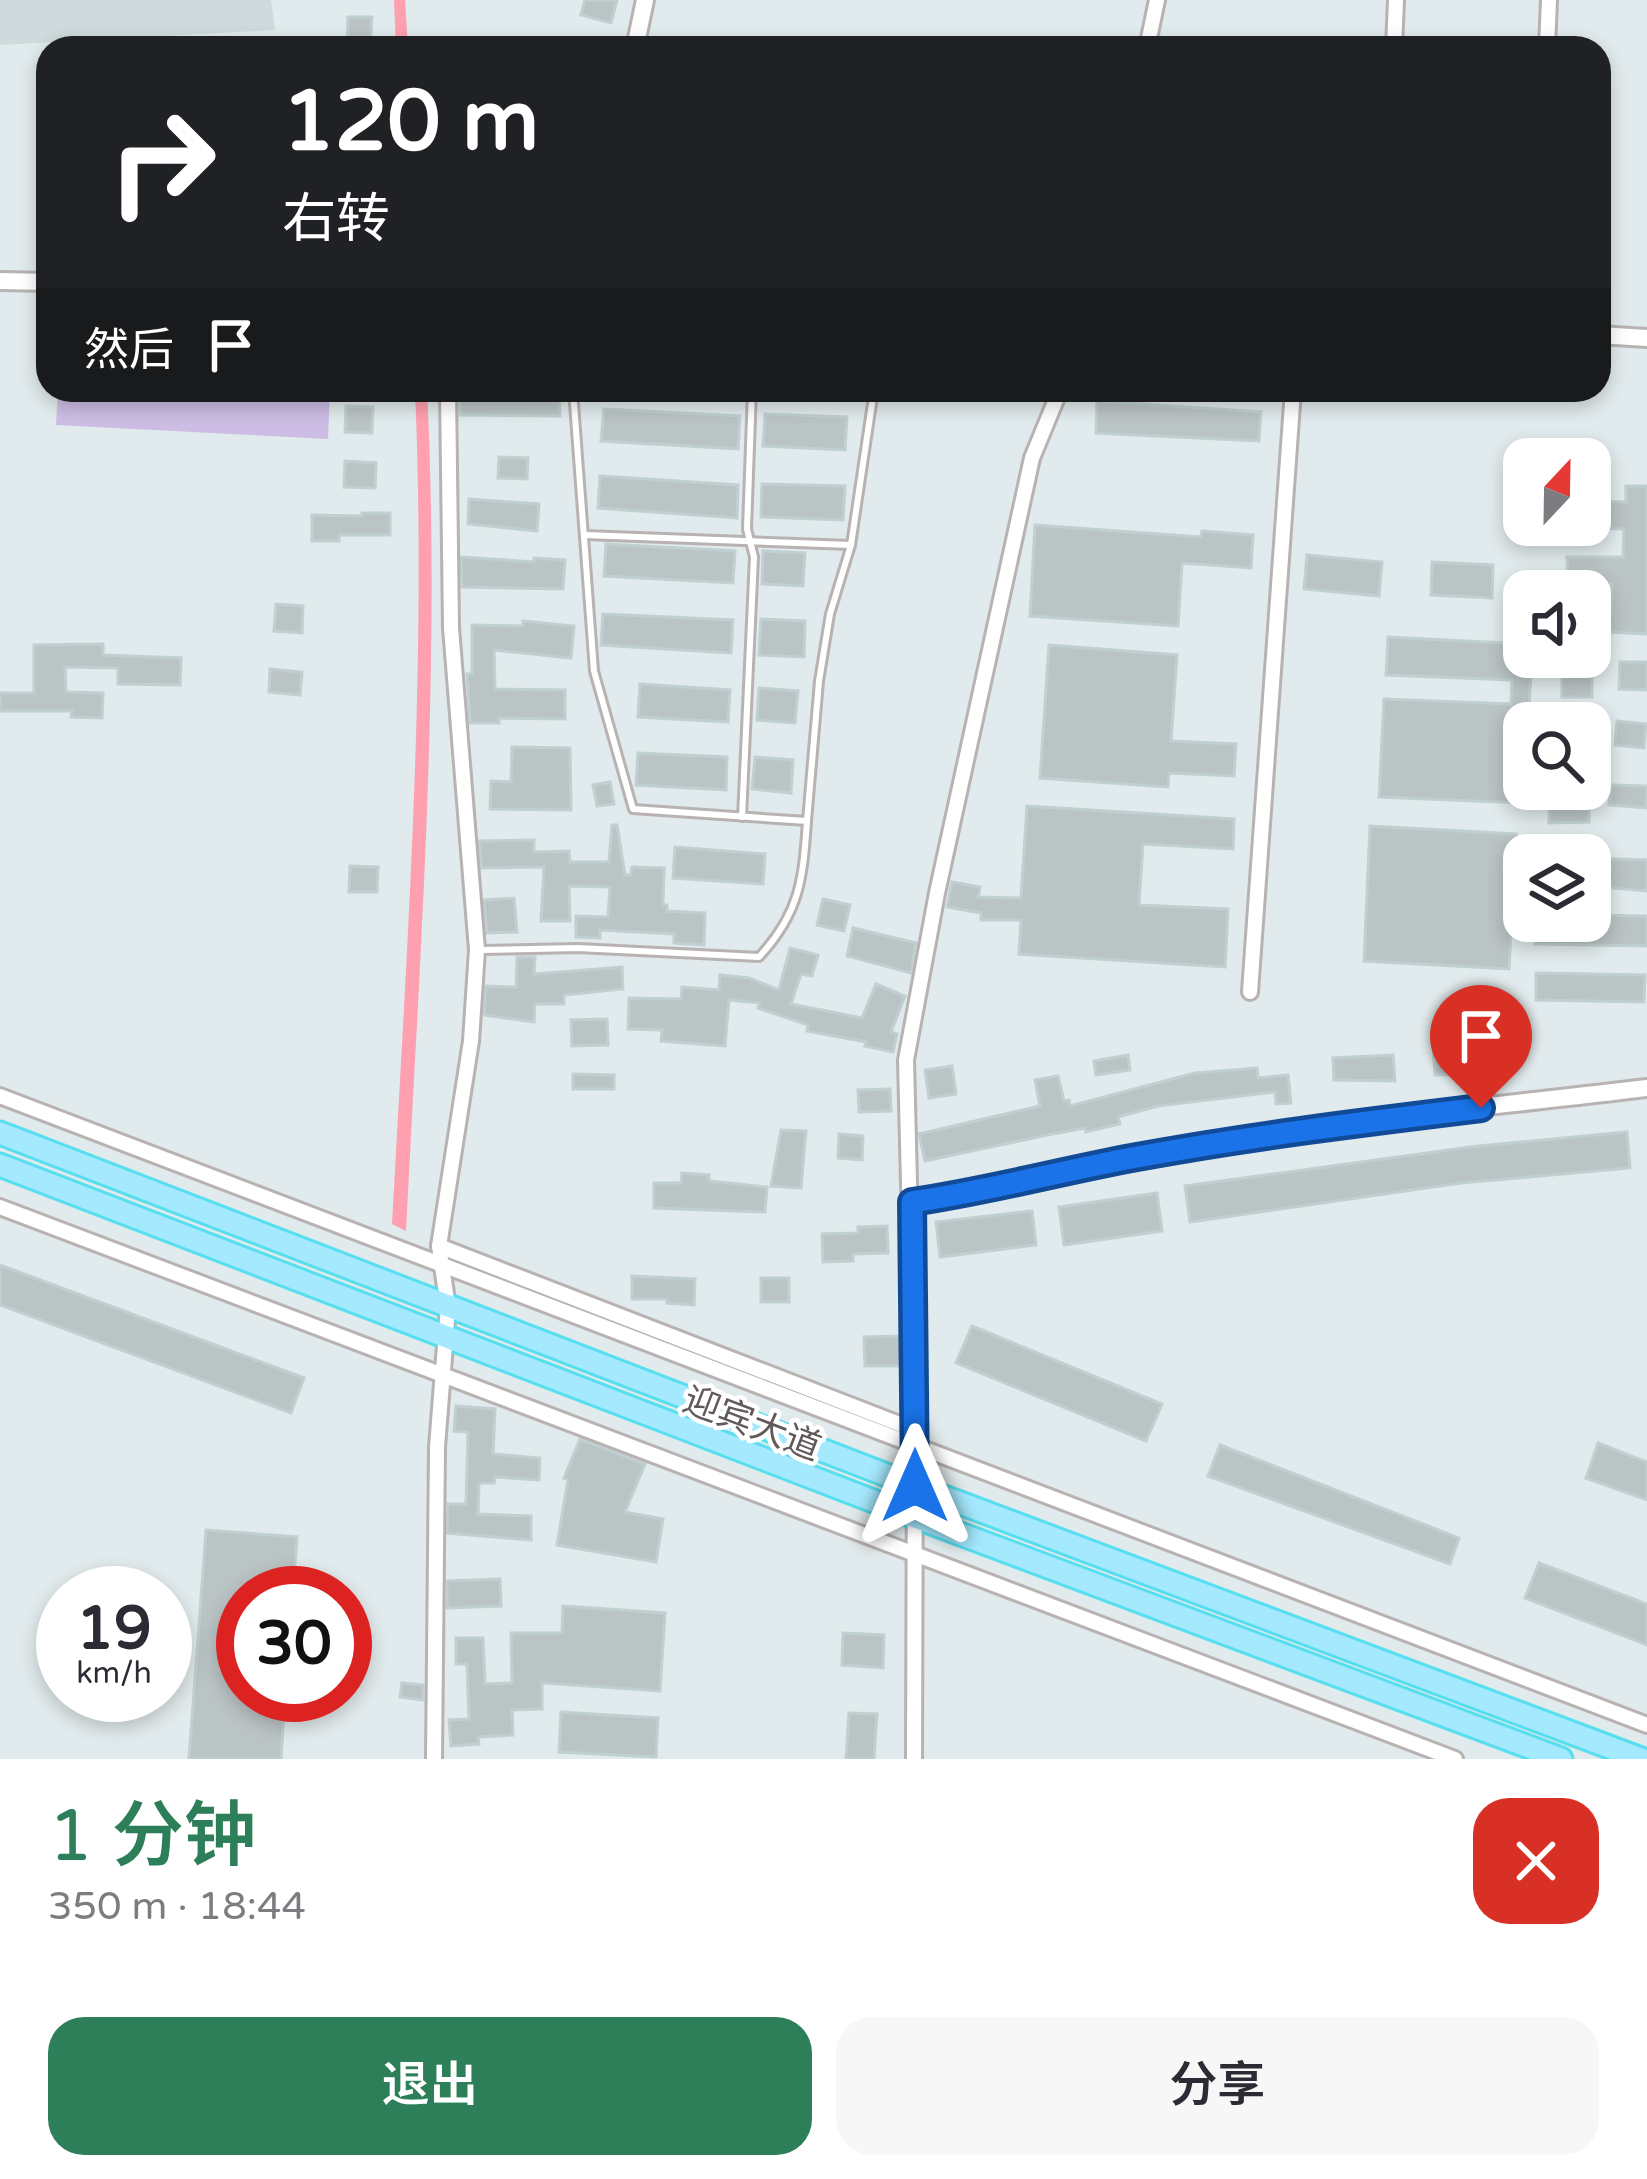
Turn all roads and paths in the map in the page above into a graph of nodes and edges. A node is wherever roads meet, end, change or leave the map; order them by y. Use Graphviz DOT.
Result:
graph roads {
  1 [pos="645,0"];
  2 [pos="1157,0"];
  3 [pos="1396,0"];
  4 [pos="1549,0"];
  5 [pos="638,36"];
  6 [pos="1150,36"];
  7 [pos="1394,36"];
  8 [pos="1548,36"];
  9 [pos="0,280"];
  10 [pos="36,282"];
  11 [pos="1611,335"];
  12 [pos="1647,338"];
  13 [pos="448,402"];
  14 [pos="574,402"];
  15 [pos="752,402"];
  16 [pos="872,402"];
  17 [pos="1055,402"];
  18 [pos="1293,402"];
  19 [pos="584,535"];
  20 [pos="750,543"];
  21 [pos="851,545"];
  22 [pos="742,817"];
  23 [pos="807,821"];
  24 [pos="477,950"];
  25 [pos="1250,992"];
  26 [pos="1647,1088"];
  27 [pos="0,1096"];
  28 [pos="0,1133"];
  29 [pos="0,1165"];
  30 [pos="912,1202"];
  31 [pos="0,1207"];
  32 [pos="439,1246"];
  33 [pos="442,1267"];
  34 [pos="448,1307"];
  35 [pos="444,1335"];
  36 [pos="442,1376"];
  37 [pos="915,1430"];
  38 [pos="915,1447"];
  39 [pos="915,1486"];
  40 [pos="915,1517"];
  41 [pos="914,1555"];
  42 [pos="1647,1724"];
  43 [pos="434,1759"];
  44 [pos="914,1759"];
  45 [pos="1455,1759"];
  46 [pos="1561,1759"];
  47 [pos="1641,1759"];
  1 -- 5 [label="street"];
  2 -- 6 [label="street"];
  3 -- 7 [label="street"];
  4 -- 8 [label="street"];
  9 -- 10 [label="street"];
  11 -- 12 [label="street"];
  13 -- 24 [label="street"];
  14 -- 19 [label="lane"];
  15 -- 20 [label="lane"];
  16 -- 21 [label="lane"];
  17 -- 30 [label="street"];
  18 -- 25 [label="street"];
  19 -- 20 [label="lane"];
  19 -- 22 [label="lane"];
  20 -- 21 [label="lane"];
  20 -- 22 [label="lane"];
  21 -- 23 [label="lane"];
  22 -- 23 [label="lane"];
  23 -- 24 [label="lane"];
  24 -- 32 [label="street"];
  26 -- 30 [label="street"];
  27 -- 33 [label="street"];
  28 -- 34 [label="main road, 迎宾大道"];
  29 -- 35 [label="main road, 迎宾大道"];
  30 -- 37 [label="street"];
  31 -- 36 [label="street"];
  32 -- 33 [label="street"];
  32 -- 37 [label="street"];
  33 -- 34 [label="street"];
  33 -- 38 [label="street"];
  34 -- 35 [label="street"];
  34 -- 39 [label="main road, 迎宾大道"];
  35 -- 36 [label="street"];
  35 -- 40 [label="main road, 迎宾大道"];
  36 -- 41 [label="street"];
  36 -- 43 [label="street"];
  37 -- 38 [label="street"];
  38 -- 39 [label="street"];
  38 -- 42 [label="street"];
  39 -- 40 [label="street"];
  39 -- 47 [label="main road, 迎宾大道"];
  40 -- 41 [label="street"];
  40 -- 46 [label="main road, 迎宾大道"];
  41 -- 44 [label="street"];
  41 -- 45 [label="street"];
}
